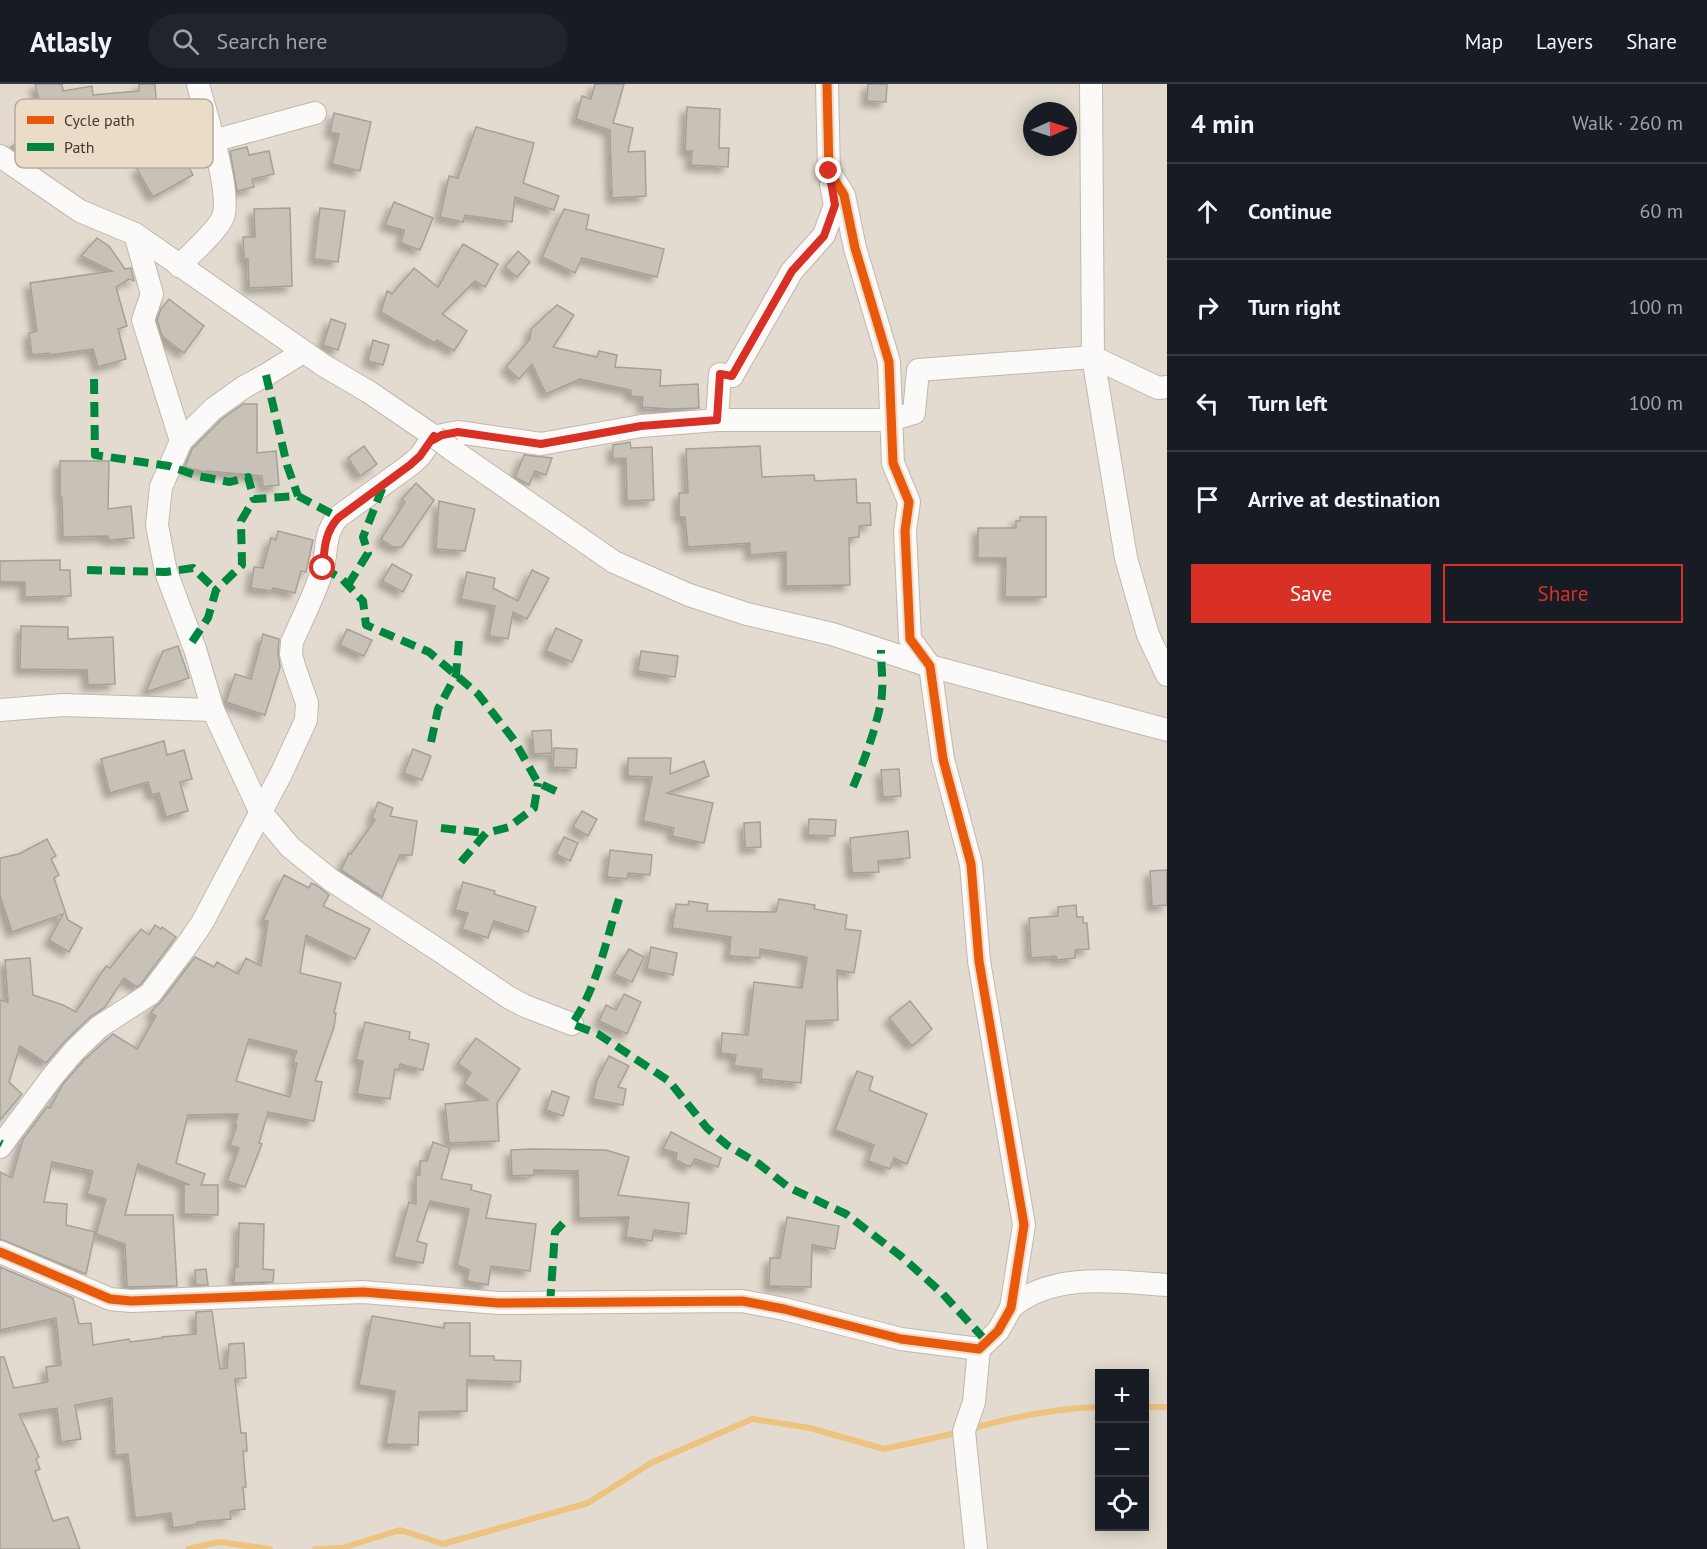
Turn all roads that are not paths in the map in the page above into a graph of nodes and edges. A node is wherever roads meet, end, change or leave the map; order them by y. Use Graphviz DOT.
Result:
graph roads {
  1 [pos="198,84"];
  2 [pos="827,84"];
  3 [pos="1091,84"];
  4 [pos="202,99"];
  5 [pos="315,112"];
  6 [pos="213,141"];
  7 [pos="0,156"];
  8 [pos="15,166"];
  9 [pos="17,168"];
  10 [pos="829,171"];
  11 [pos="135,234"];
  12 [pos="179,266"];
  13 [pos="303,352"];
  14 [pos="1094,357"];
  15 [pos="1167,387"];
  16 [pos="717,420"];
  17 [pos="890,420"];
  18 [pos="181,441"];
  19 [pos="440,441"];
  20 [pos="930,666"];
  21 [pos="1167,675"];
  22 [pos="0,710"];
  23 [pos="213,710"];
  24 [pos="1167,730"];
  25 [pos="260,811"];
  26 [pos="572,1024"];
  27 [pos="0,1147"];
  28 [pos="0,1252"];
  29 [pos="1167,1285"];
  30 [pos="1011,1308"];
  31 [pos="979,1348"];
  32 [pos="976,1549"];
  1 -- 4 [label="street"];
  2 -- 10 [label="street"];
  3 -- 14 [label="street"];
  5 -- 6 [label="street"];
  6 -- 12 [label="street"];
  7 -- 8 [label="street"];
  9 -- 11 [label="street"];
  10 -- 16 [label="street"];
  10 -- 17 [label="street"];
  11 -- 12 [label="street"];
  11 -- 18 [label="street"];
  12 -- 13 [label="street"];
  13 -- 18 [label="street"];
  13 -- 19 [label="street"];
  14 -- 15 [label="street"];
  14 -- 17 [label="street"];
  14 -- 21 [label="street"];
  16 -- 17 [label="street"];
  16 -- 19 [label="street"];
  17 -- 20 [label="street"];
  18 -- 23 [label="street"];
  19 -- 20 [label="street"];
  19 -- 25 [label="street"];
  20 -- 24 [label="street"];
  20 -- 30 [label="street"];
  22 -- 23 [label="street"];
  23 -- 25 [label="street"];
  25 -- 26 [label="street"];
  25 -- 27 [label="street"];
  28 -- 31 [label="street"];
  29 -- 30 [label="street"];
  30 -- 31 [label="street"];
  31 -- 32 [label="street"];
}
